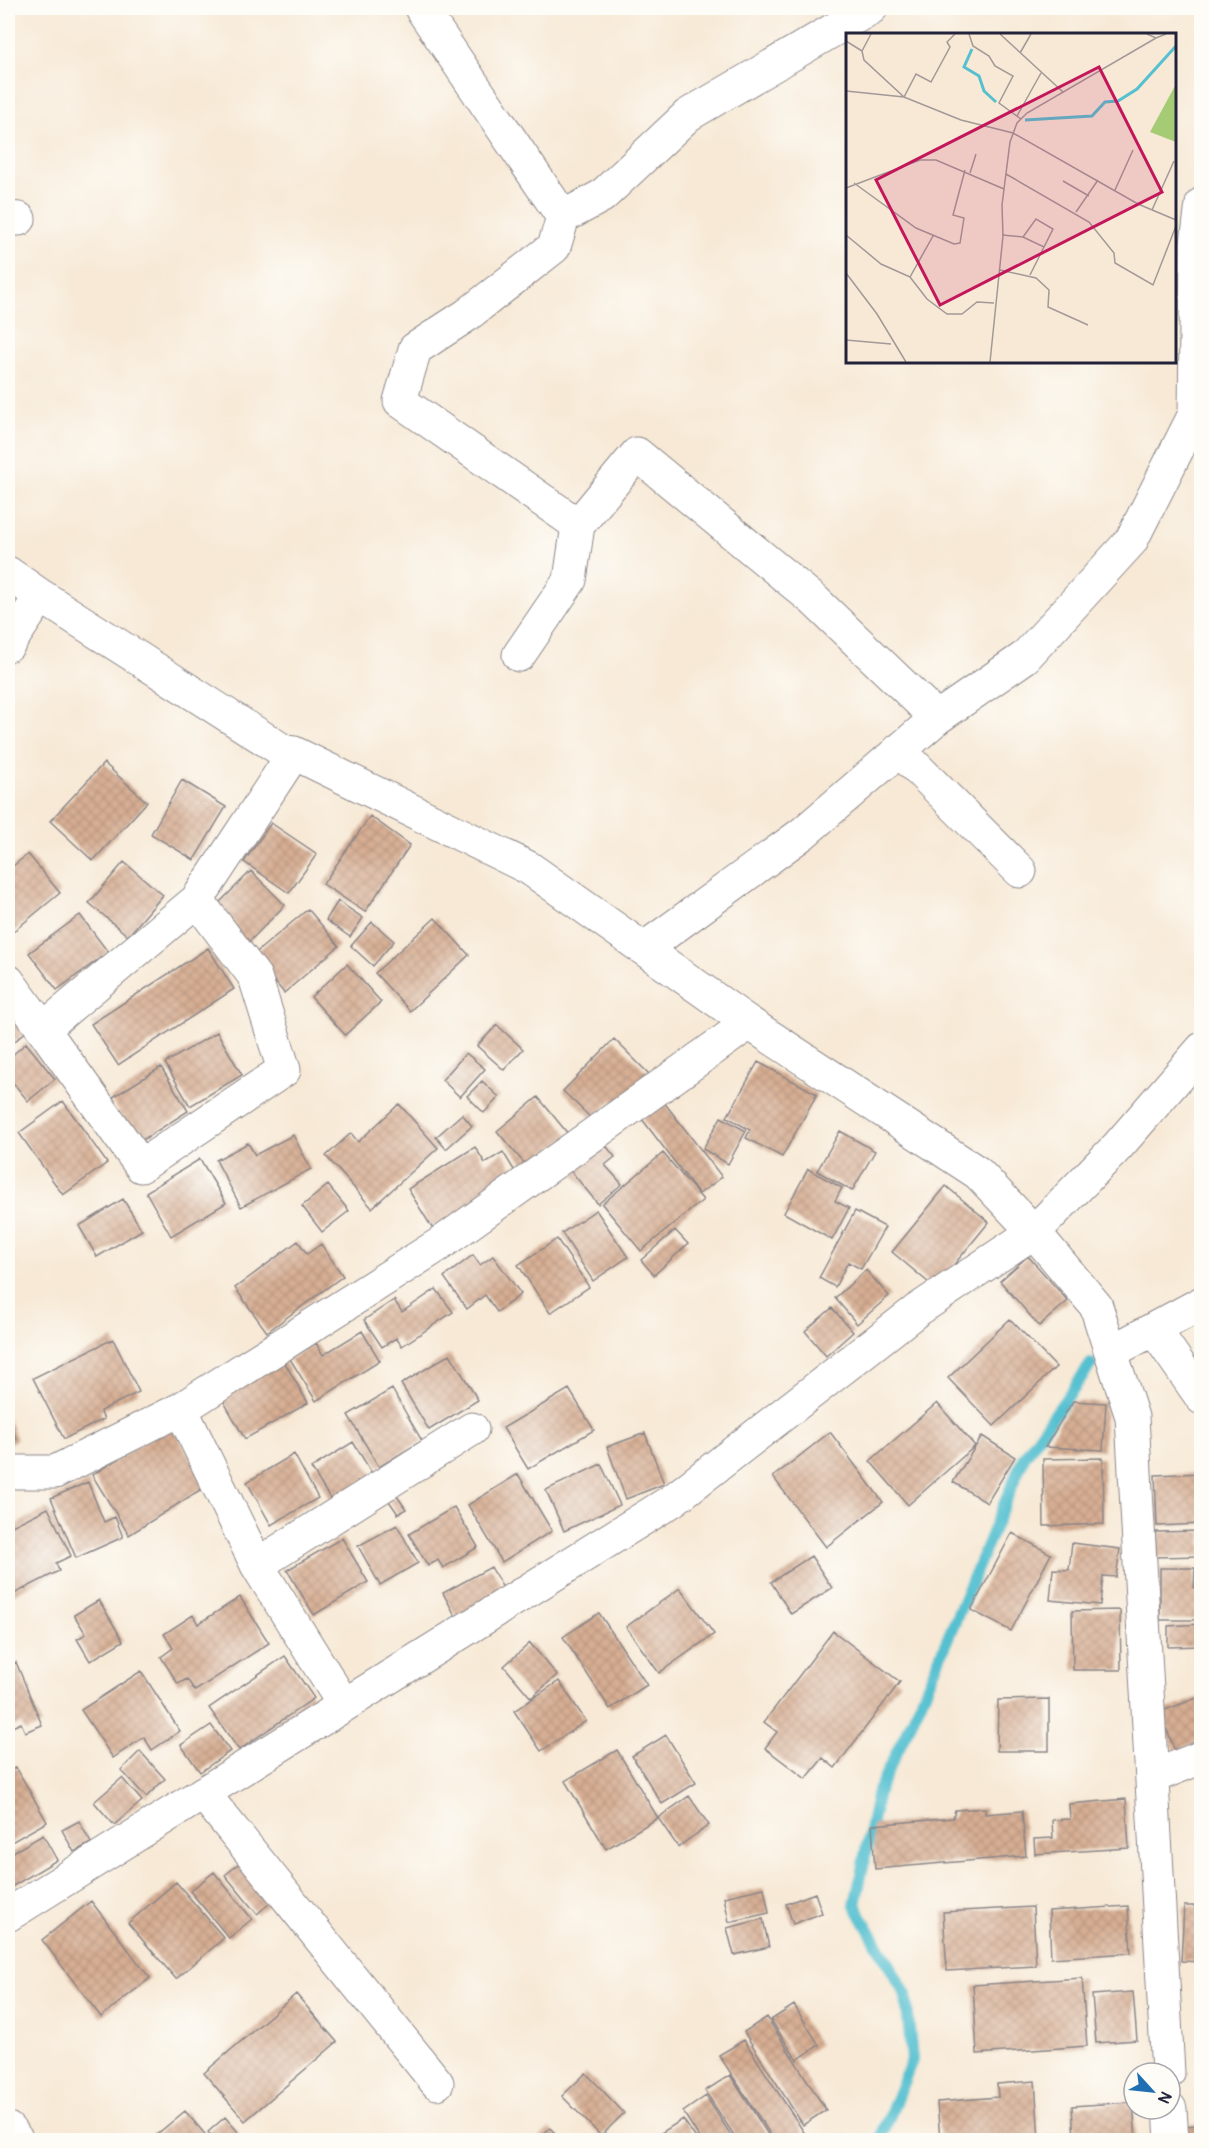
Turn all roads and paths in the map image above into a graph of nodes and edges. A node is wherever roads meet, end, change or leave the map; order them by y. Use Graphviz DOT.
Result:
graph roads {
  1 [pos="421,8"];
  2 [pos="871,8"];
  3 [pos="1202,204"];
  4 [pos="563,217"];
  5 [pos="578,525"];
  6 [pos="8,573"];
  7 [pos="41,596"];
  8 [pos="8,645"];
  9 [pos="519,655"];
  10 [pos="937,718"];
  11 [pos="899,750"];
  12 [pos="294,753"];
  13 [pos="1020,871"];
  14 [pos="197,900"];
  15 [pos="645,948"];
  16 [pos="8,981"];
  17 [pos="749,1023"];
  18 [pos="43,1029"];
  19 [pos="1202,1049"];
  20 [pos="1034,1232"];
  21 [pos="1202,1304"];
  22 [pos="1154,1329"];
  23 [pos="1111,1352"];
  24 [pos="1202,1398"];
  25 [pos="181,1409"];
  26 [pos="472,1429"];
  27 [pos="8,1472"];
  28 [pos="257,1565"];
  29 [pos="344,1705"];
  30 [pos="1202,1757"];
  31 [pos="1152,1777"];
  32 [pos="204,1793"];
  33 [pos="8,1915"];
  34 [pos="1167,2061"];
  35 [pos="436,2083"];
  36 [pos="1171,2121"];
  37 [pos="8,2129"];
  38 [pos="17,2140"];
  39 [pos="1172,2140"];
  1 -- 4 [label="street"];
  2 -- 4 [label="street"];
  3 -- 10 [label="street"];
  4 -- 5 [label="street"];
  5 -- 9 [label="street"];
  5 -- 10 [label="street"];
  6 -- 7 [label="street"];
  7 -- 8 [label="street"];
  7 -- 12 [label="street"];
  10 -- 11 [label="street"];
  11 -- 13 [label="street"];
  11 -- 15 [label="street"];
  12 -- 14 [label="street"];
  12 -- 15 [label="street"];
  14 -- 18 [label="street"];
  14 -- 18 [label="street"];
  15 -- 17 [label="street"];
  16 -- 18 [label="street"];
  17 -- 20 [label="street"];
  17 -- 25 [label="street"];
  19 -- 20 [label="street"];
  20 -- 23 [label="street"];
  20 -- 29 [label="street"];
  21 -- 22 [label="street"];
  22 -- 23 [label="street"];
  22 -- 24 [label="street"];
  23 -- 31 [label="street"];
  25 -- 27 [label="street"];
  25 -- 28 [label="street"];
  26 -- 28 [label="street"];
  28 -- 29 [label="street"];
  29 -- 32 [label="street"];
  30 -- 31 [label="street"];
  31 -- 34 [label="street"];
  32 -- 33 [label="street"];
  32 -- 35 [label="street"];
  36 -- 39 [label="street"];
  37 -- 38 [label="street"];
}
